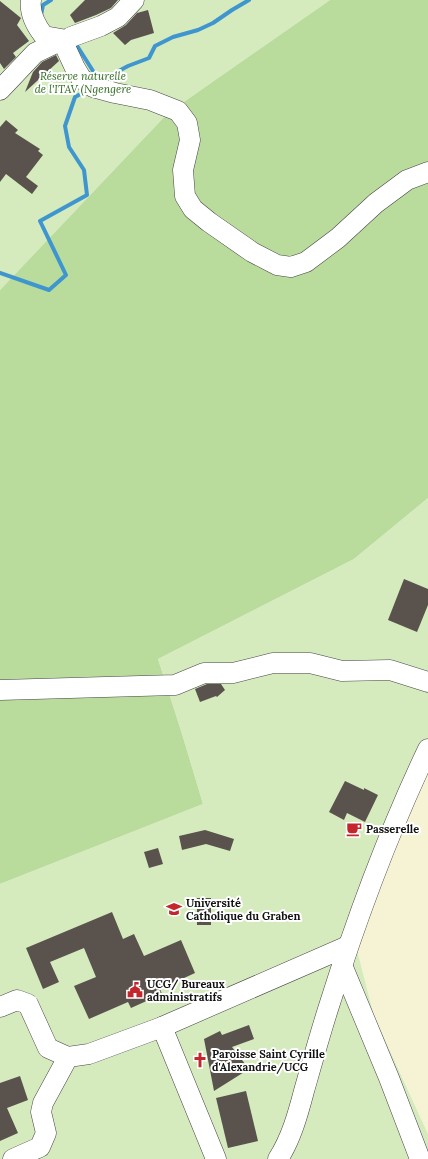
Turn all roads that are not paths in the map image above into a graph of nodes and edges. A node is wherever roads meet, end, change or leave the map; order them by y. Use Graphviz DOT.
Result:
graph roads {
  1 [pos="31,0"];
  2 [pos="134,0"];
  3 [pos="69,38"];
  4 [pos="0,90"];
  5 [pos="428,172"];
  6 [pos="428,682"];
  7 [pos="0,690"];
  8 [pos="428,749"];
  9 [pos="348,946"];
  10 [pos="342,965"];
  11 [pos="0,1007"];
  12 [pos="162,1027"];
  13 [pos="68,1057"];
  14 [pos="13,1159"];
  15 [pos="216,1159"];
  16 [pos="278,1159"];
  17 [pos="420,1159"];
  1 -- 3 [label="street"];
  2 -- 3 [label="street"];
  3 -- 4 [label="street"];
  3 -- 5 [label="street"];
  6 -- 7 [label="street"];
  8 -- 9 [label="street"];
  9 -- 10 [label="street"];
  9 -- 12 [label="street"];
  10 -- 16 [label="street"];
  10 -- 17 [label="street"];
  11 -- 13 [label="street"];
  12 -- 13 [label="street"];
  12 -- 15 [label="street"];
  13 -- 14 [label="street"];
}
